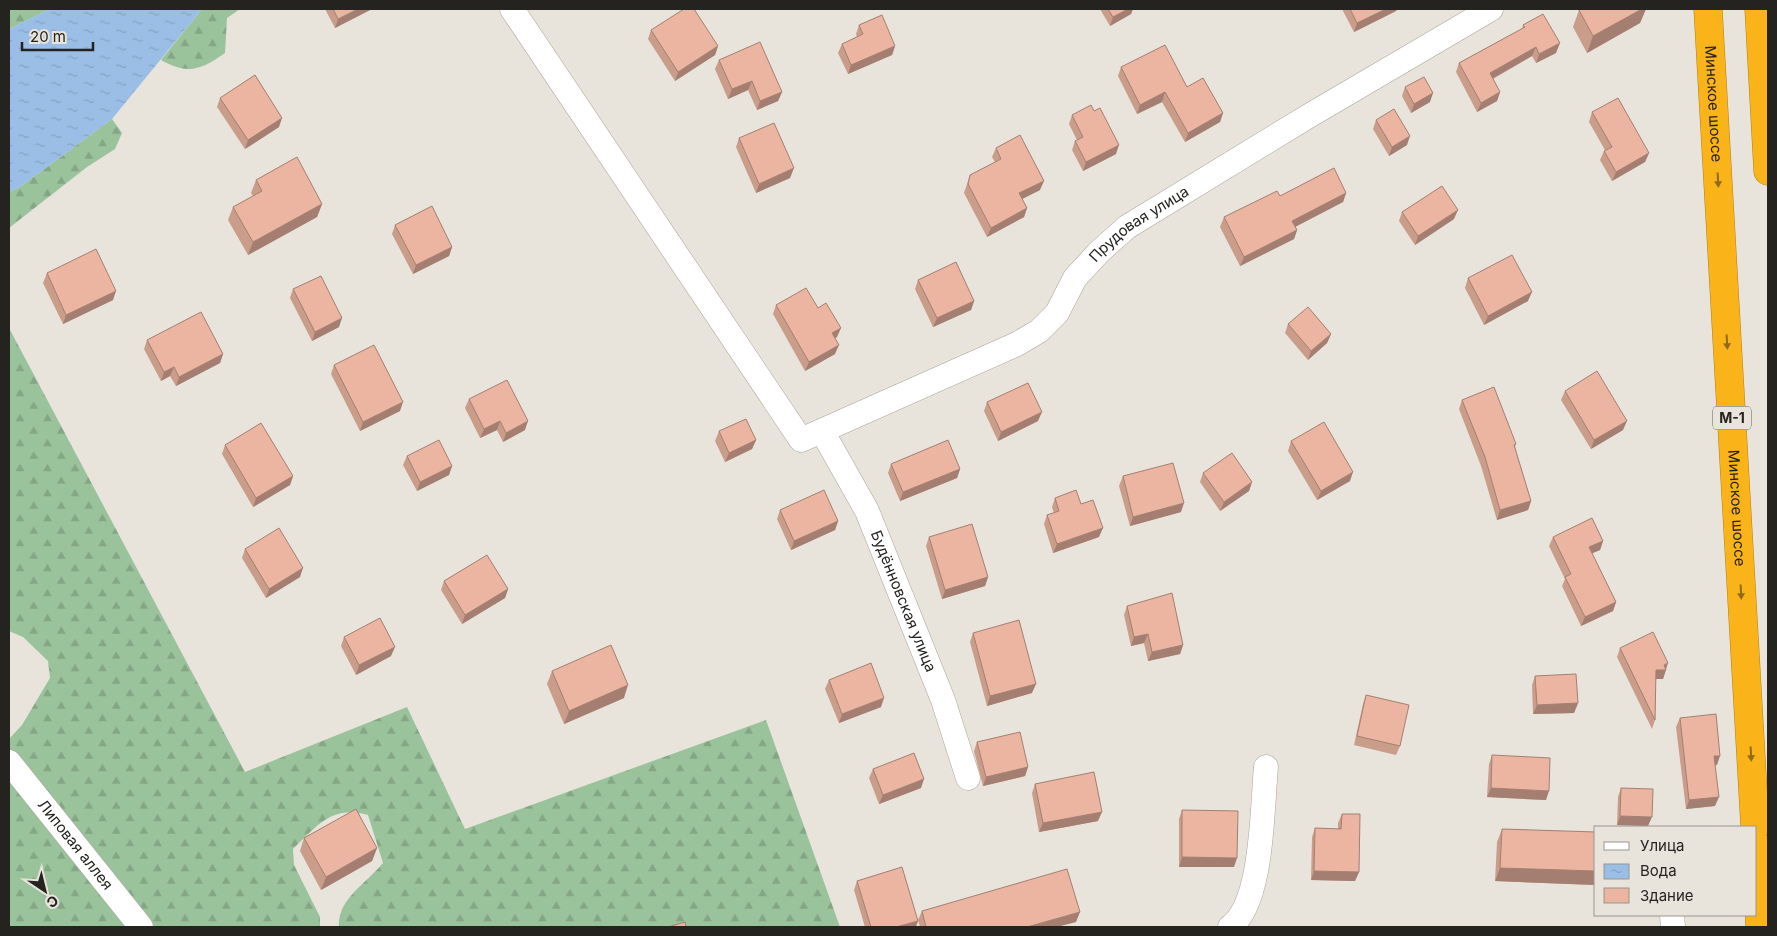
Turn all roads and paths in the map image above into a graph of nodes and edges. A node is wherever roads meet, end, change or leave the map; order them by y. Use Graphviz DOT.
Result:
graph roads {
  1 [pos="512,9"];
  2 [pos="1491,9"];
  3 [pos="1708,9"];
  4 [pos="1759,9"];
  5 [pos="1768,171"];
  6 [pos="822,431"];
  7 [pos="9,762"];
  8 [pos="1266,768"];
  9 [pos="968,778"];
  10 [pos="1755,826"];
  11 [pos="1757,878"];
  12 [pos="1758,912"];
  13 [pos="141,927"];
  14 [pos="1230,927"];
  1 -- 6 [label="street, Прудовая улица"];
  2 -- 6 [label="street, Прудовая улица"];
  3 -- 10 [label="highway, Минское шоссе / М-1, one-way"];
  4 -- 5 [label="highway"];
  6 -- 9 [label="street, Будённовская улица"];
  7 -- 13 [label="street, Липовая аллея"];
  8 -- 14 [label="street"];
  11 -- 12 [label="highway"];
}
